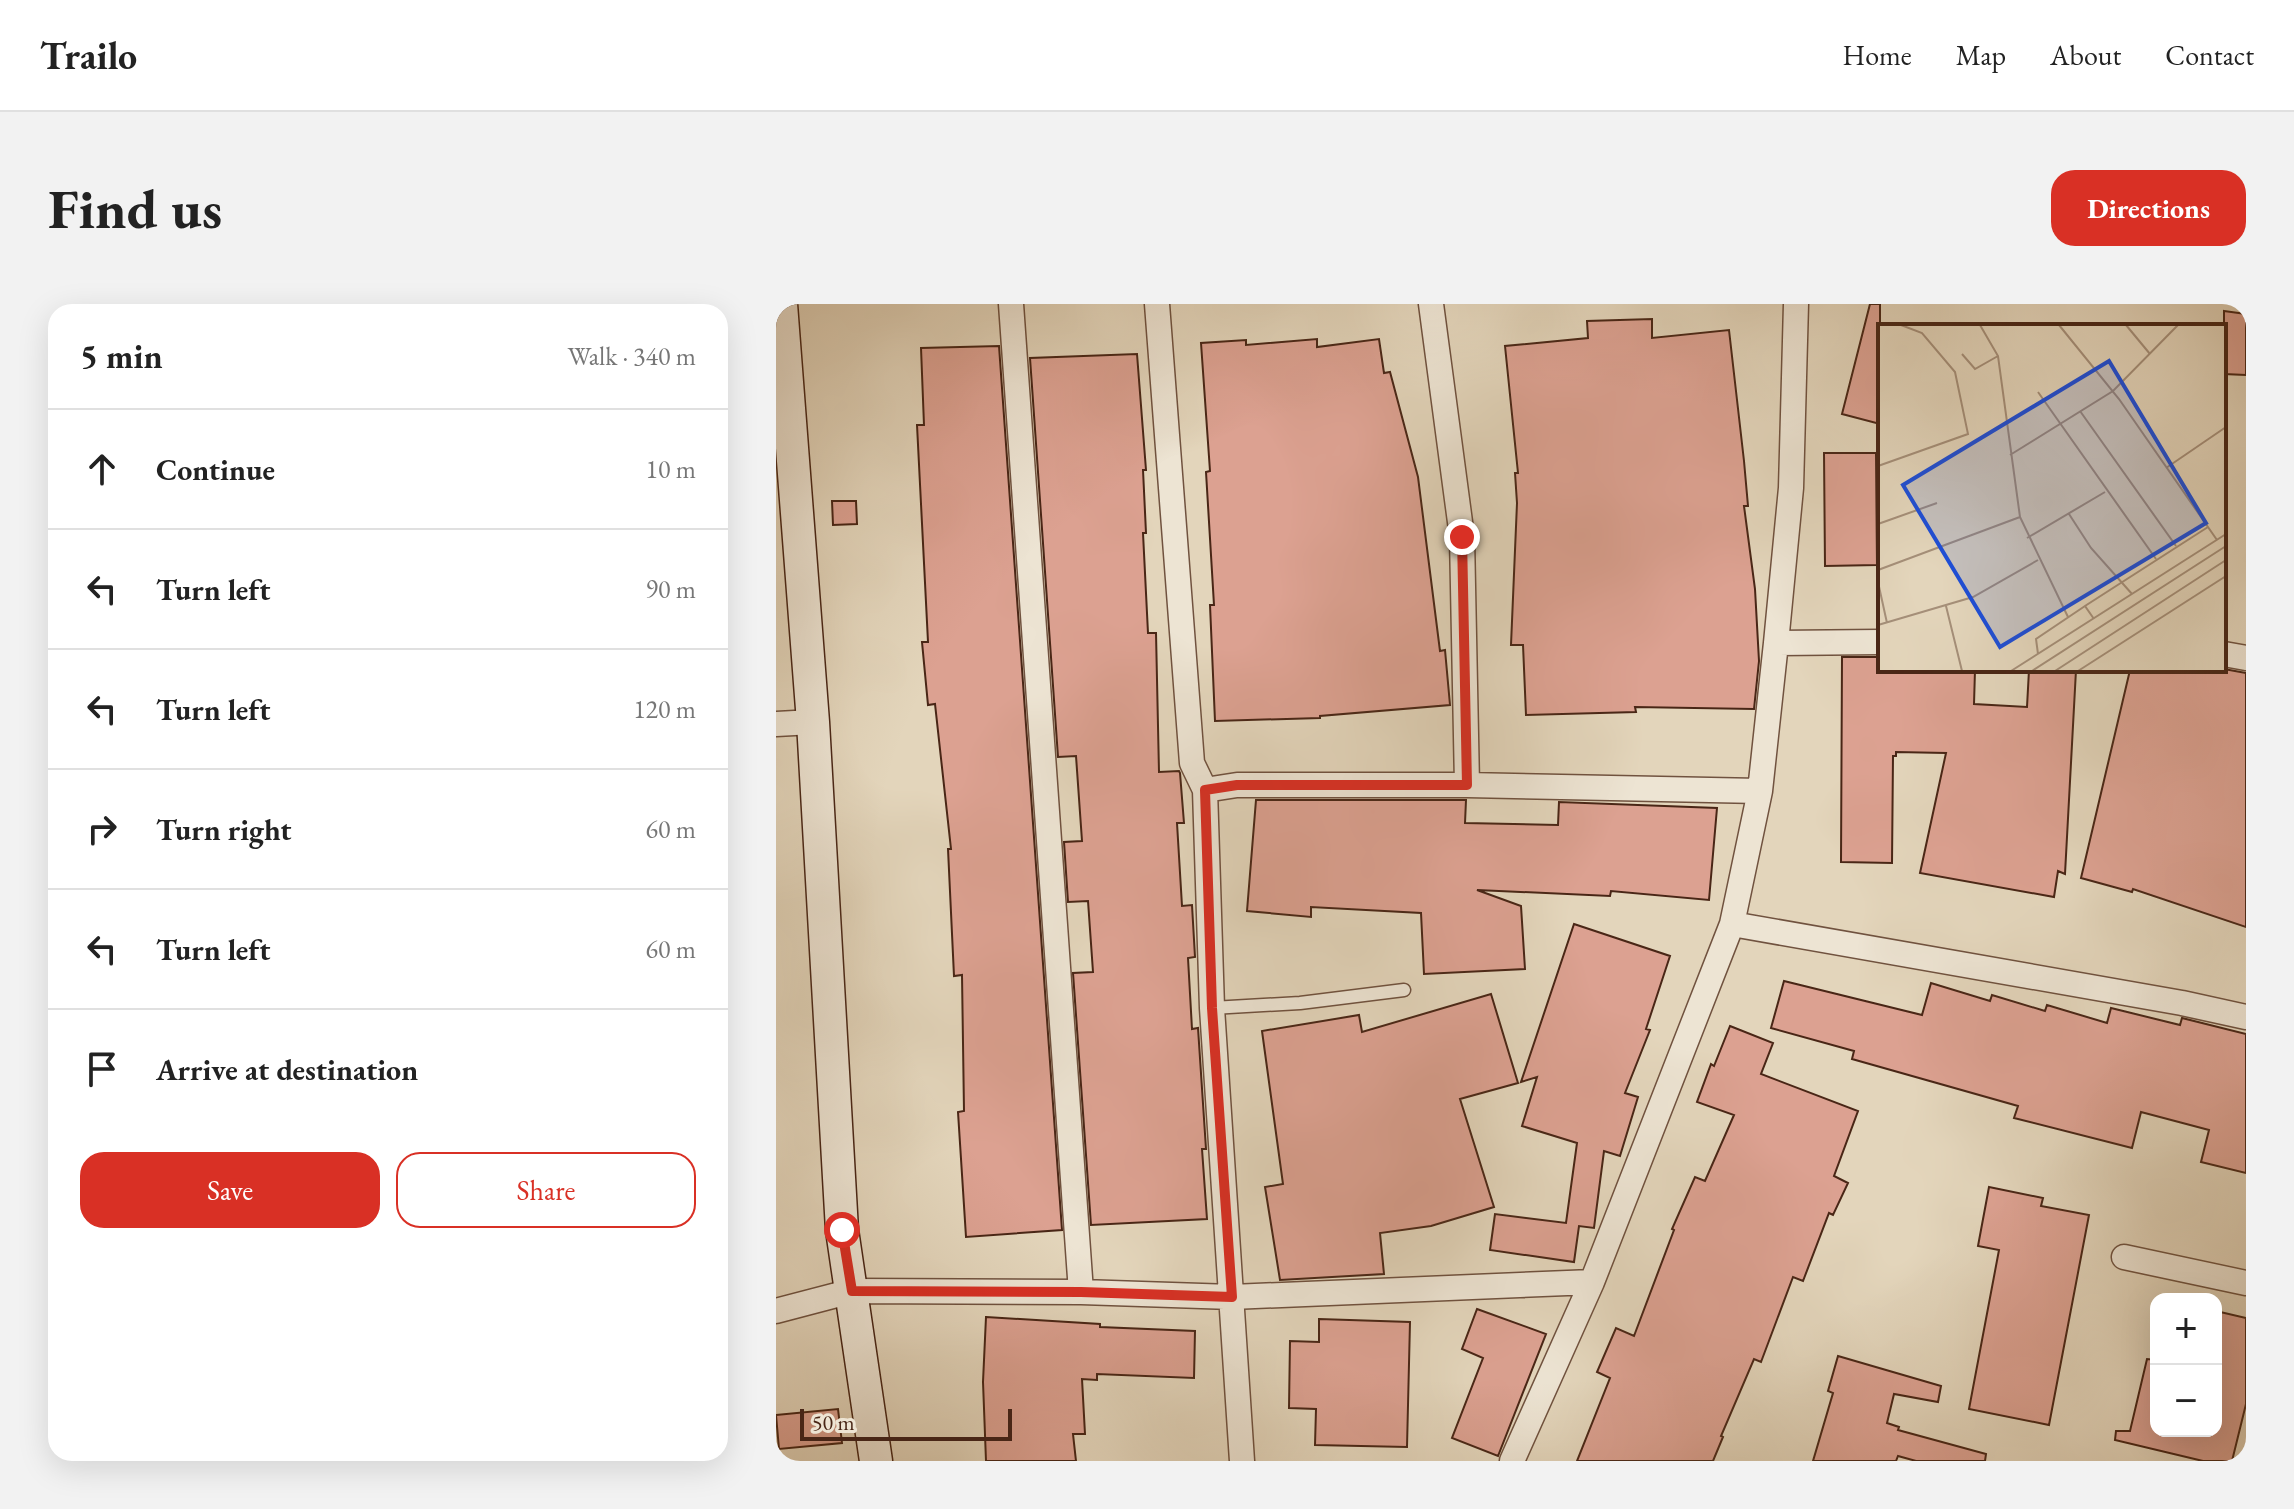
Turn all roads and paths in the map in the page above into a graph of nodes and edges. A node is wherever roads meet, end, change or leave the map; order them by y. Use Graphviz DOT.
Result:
graph roads {
  1 [pos="781,304"];
  2 [pos="1011,304"];
  3 [pos="1157,304"];
  4 [pos="1431,304"];
  5 [pos="1796,304"];
  6 [pos="1878,642"];
  7 [pos="1776,643"];
  8 [pos="2226,654"];
  9 [pos="2246,658"];
  10 [pos="813,722"];
  11 [pos="776,724"];
  12 [pos="1467,785"];
  13 [pos="1205,790"];
  14 [pos="1760,791"];
  15 [pos="1732,924"];
  16 [pos="1404,990"];
  17 [pos="1212,1008"];
  18 [pos="2246,1017"];
  19 [pos="2124,1257"];
  20 [pos="1592,1282"];
  21 [pos="2246,1283"];
  22 [pos="852,1291"];
  23 [pos="1081,1292"];
  24 [pos="1232,1297"];
  25 [pos="776,1311"];
  26 [pos="876,1461"];
  27 [pos="1242,1461"];
  28 [pos="1512,1461"];
  1 -- 10 [label="street"];
  2 -- 23 [label="street"];
  3 -- 13 [label="street"];
  4 -- 12 [label="street"];
  5 -- 7 [label="street"];
  6 -- 7 [label="street"];
  7 -- 14 [label="street"];
  8 -- 9 [label="street"];
  10 -- 11 [label="street"];
  10 -- 22 [label="street"];
  12 -- 13 [label="street"];
  12 -- 14 [label="street"];
  13 -- 17 [label="street"];
  14 -- 15 [label="street"];
  15 -- 18 [label="street"];
  15 -- 20 [label="street"];
  16 -- 17 [label="lane"];
  17 -- 24 [label="street"];
  19 -- 21 [label="street"];
  20 -- 24 [label="street"];
  20 -- 28 [label="street"];
  22 -- 23 [label="street"];
  22 -- 25 [label="street"];
  22 -- 26 [label="street"];
  23 -- 24 [label="street"];
  24 -- 27 [label="street"];
}
